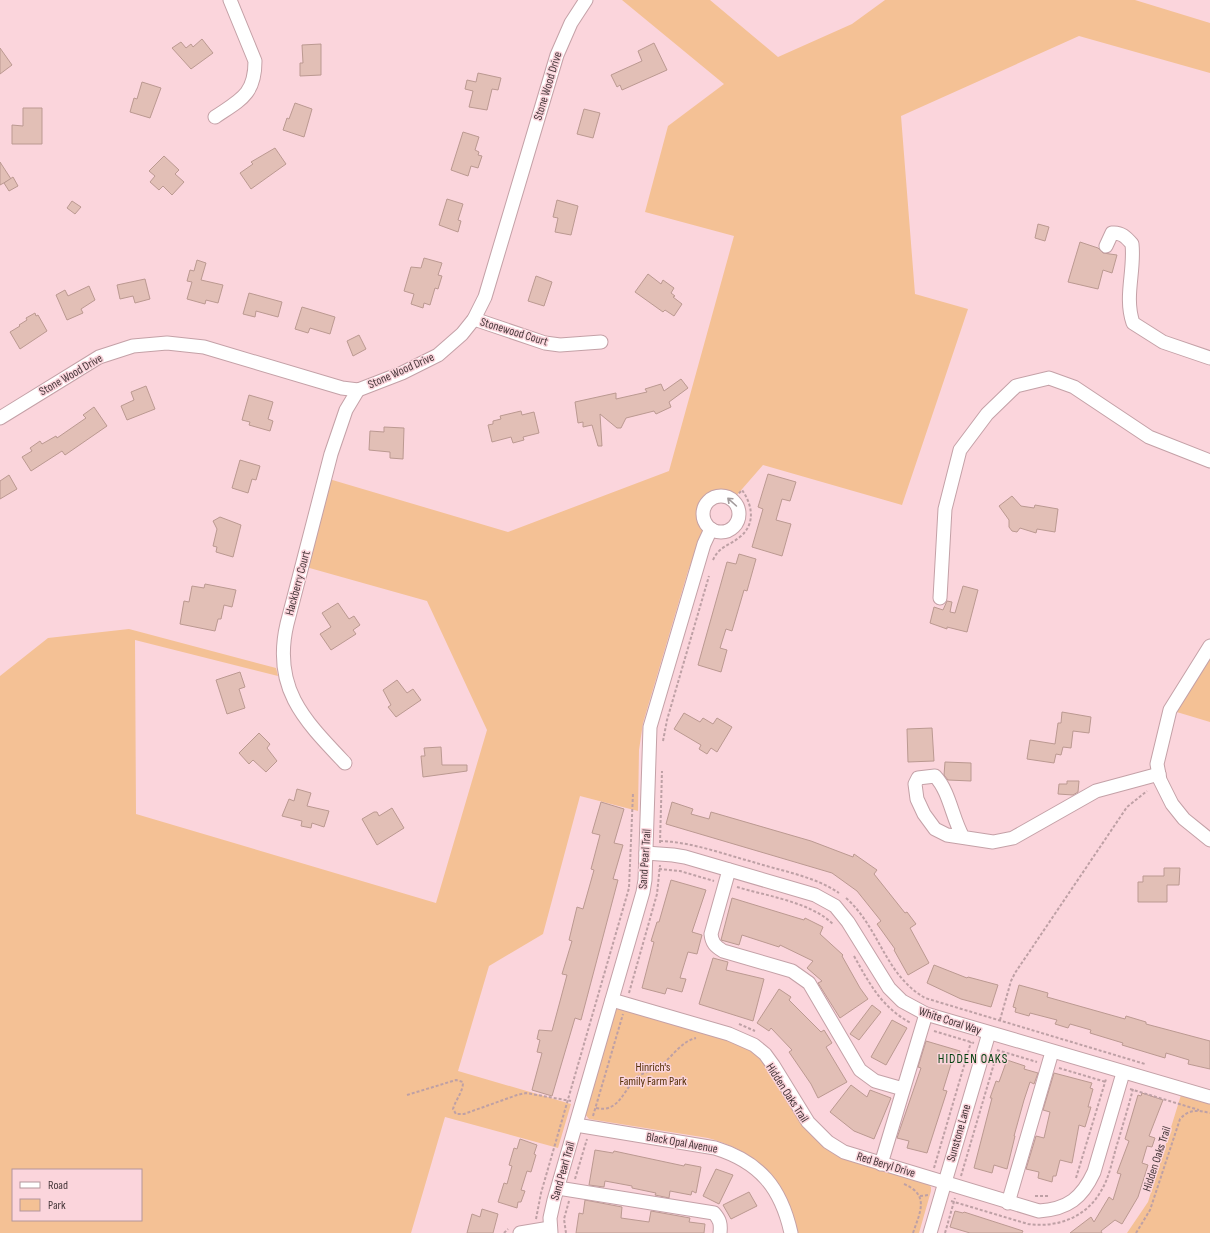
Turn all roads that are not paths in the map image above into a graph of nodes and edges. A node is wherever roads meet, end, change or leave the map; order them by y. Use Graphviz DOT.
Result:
graph roads {
  1 [pos="230,0"];
  2 [pos="586,0"];
  3 [pos="214,117"];
  4 [pos="1106,246"];
  5 [pos="474,319"];
  6 [pos="601,342"];
  7 [pos="1210,358"];
  8 [pos="358,390"];
  9 [pos="0,418"];
  10 [pos="1210,460"];
  11 [pos="712,529"];
  12 [pos="940,598"];
  13 [pos="1210,646"];
  14 [pos="344,763"];
  15 [pos="1159,777"];
  16 [pos="963,837"];
  17 [pos="1210,840"];
  18 [pos="646,853"];
  19 [pos="729,870"];
  20 [pos="614,994"];
  21 [pos="926,1014"];
  22 [pos="992,1034"];
  23 [pos="1052,1052"];
  24 [pos="1124,1072"];
  25 [pos="903,1089"];
  26 [pos="1210,1097"];
  27 [pos="574,1131"];
  28 [pos="881,1164"];
  29 [pos="946,1177"];
  30 [pos="558,1188"];
  31 [pos="1008,1203"];
  32 [pos="550,1230"];
  33 [pos="520,1233"];
  34 [pos="720,1233"];
  35 [pos="791,1233"];
  36 [pos="930,1233"];
  1 -- 3 [label="street"];
  2 -- 5 [label="street, Stone Wood Drive"];
  4 -- 7 [label="street"];
  5 -- 6 [label="street, Stonewood Court"];
  5 -- 8 [label="street, Stone Wood Drive"];
  8 -- 9 [label="street, Stone Wood Drive"];
  8 -- 14 [label="street, Hackberry Court"];
  10 -- 12 [label="street"];
  11 -- 18 [label="street, Sand Pearl Trail"];
  13 -- 15 [label="street"];
  15 -- 16 [label="street"];
  15 -- 17 [label="street"];
  16 -- 16 [label="street"];
  18 -- 19 [label="street, White Coral Way"];
  18 -- 20 [label="street, Sand Pearl Trail"];
  19 -- 21 [label="street, White Coral Way"];
  19 -- 25 [label="street"];
  20 -- 27 [label="street, Sand Pearl Trail"];
  20 -- 28 [label="street, Red Beryl Drive"];
  21 -- 22 [label="street, White Coral Way"];
  21 -- 25 [label="street"];
  22 -- 23 [label="street, White Coral Way"];
  22 -- 29 [label="street, Sunstone Lane"];
  23 -- 24 [label="street, White Coral Way"];
  23 -- 31 [label="street"];
  24 -- 26 [label="street, White Coral Way"];
  24 -- 31 [label="street, Red Beryl Drive"];
  25 -- 28 [label="street"];
  27 -- 30 [label="street, Sand Pearl Trail"];
  27 -- 35 [label="street, Black Opal Avenue"];
  28 -- 29 [label="street, Red Beryl Drive"];
  29 -- 31 [label="street, Red Beryl Drive"];
  29 -- 36 [label="street, Sunstone Lane"];
  30 -- 32 [label="street, Sand Pearl Trail"];
  30 -- 34 [label="street"];
  32 -- 33 [label="street"];
}
